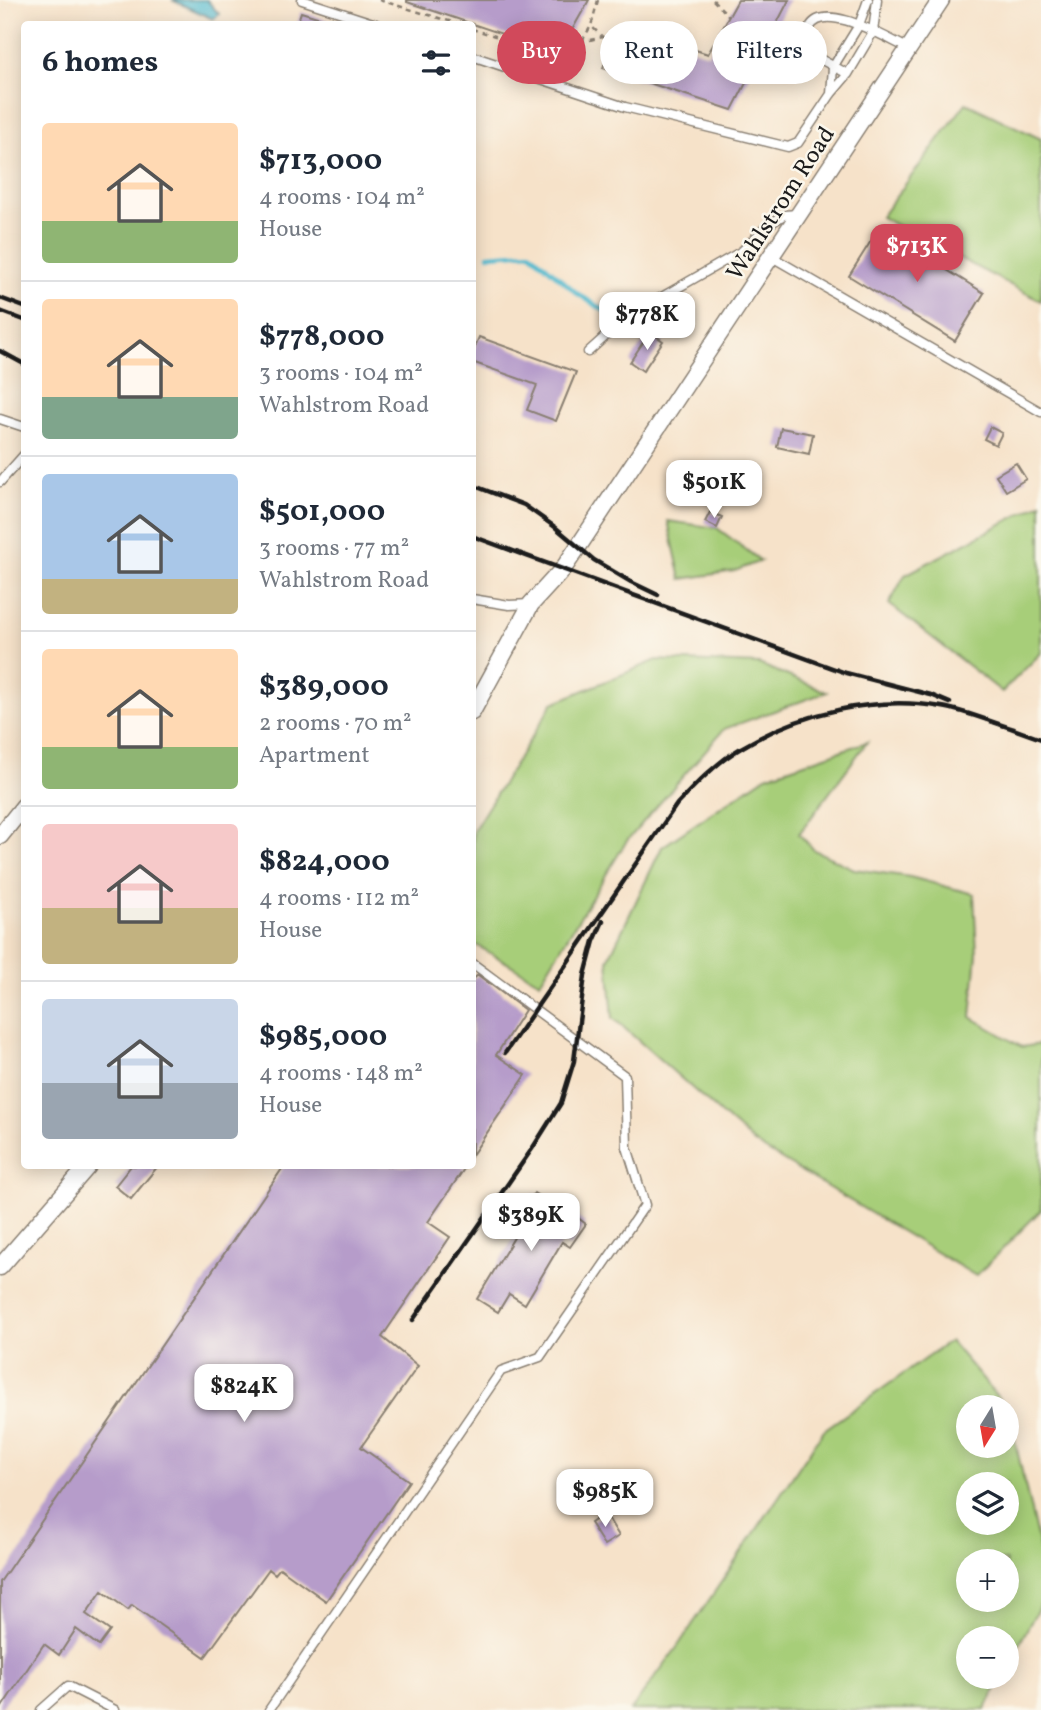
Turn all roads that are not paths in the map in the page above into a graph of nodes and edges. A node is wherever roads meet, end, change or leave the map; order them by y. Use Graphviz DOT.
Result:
graph roads {
  1 [pos="302,0"];
  2 [pos="869,0"];
  3 [pos="877,0"];
  4 [pos="941,0"];
  5 [pos="367,21"];
  6 [pos="859,25"];
  7 [pos="873,32"];
  8 [pos="908,48"];
  9 [pos="476,57"];
  10 [pos="833,67"];
  11 [pos="848,74"];
  12 [pos="831,94"];
  13 [pos="801,214"];
  14 [pos="772,257"];
  15 [pos="588,352"];
  16 [pos="1041,412"];
  17 [pos="0,419"];
  18 [pos="21,426"];
  19 [pos="21,458"];
  20 [pos="0,482"];
  21 [pos="476,600"];
  22 [pos="531,604"];
  23 [pos="476,705"];
  24 [pos="21,810"];
  25 [pos="0,836"];
  26 [pos="476,966"];
  27 [pos="85,1169"];
  28 [pos="0,1267"];
  29 [pos="41,1710"];
  30 [pos="115,1710"];
  31 [pos="268,1710"];
  1 -- 5 [label="lane"];
  2 -- 6 [label="lane"];
  3 -- 7 [label="lane"];
  4 -- 8 [label="street, Wahlstrom Road"];
  6 -- 7 [label="lane"];
  6 -- 10 [label="lane"];
  6 -- 10 [label="lane"];
  7 -- 8 [label="lane"];
  7 -- 11 [label="lane"];
  8 -- 13 [label="street, Wahlstrom Road"];
  9 -- 12 [label="lane"];
  10 -- 11 [label="lane"];
  10 -- 12 [label="lane"];
  11 -- 12 [label="lane"];
  13 -- 14 [label="street, Wahlstrom Road"];
  13 -- 15 [label="lane"];
  14 -- 16 [label="lane"];
  14 -- 22 [label="street, Wahlstrom Road"];
  17 -- 18 [label="lane"];
  19 -- 20 [label="lane"];
  21 -- 22 [label="lane"];
  22 -- 23 [label="street, Wahlstrom Road"];
  24 -- 25 [label="street"];
  26 -- 31 [label="lane"];
  27 -- 28 [label="street"];
  29 -- 30 [label="lane"];
}
